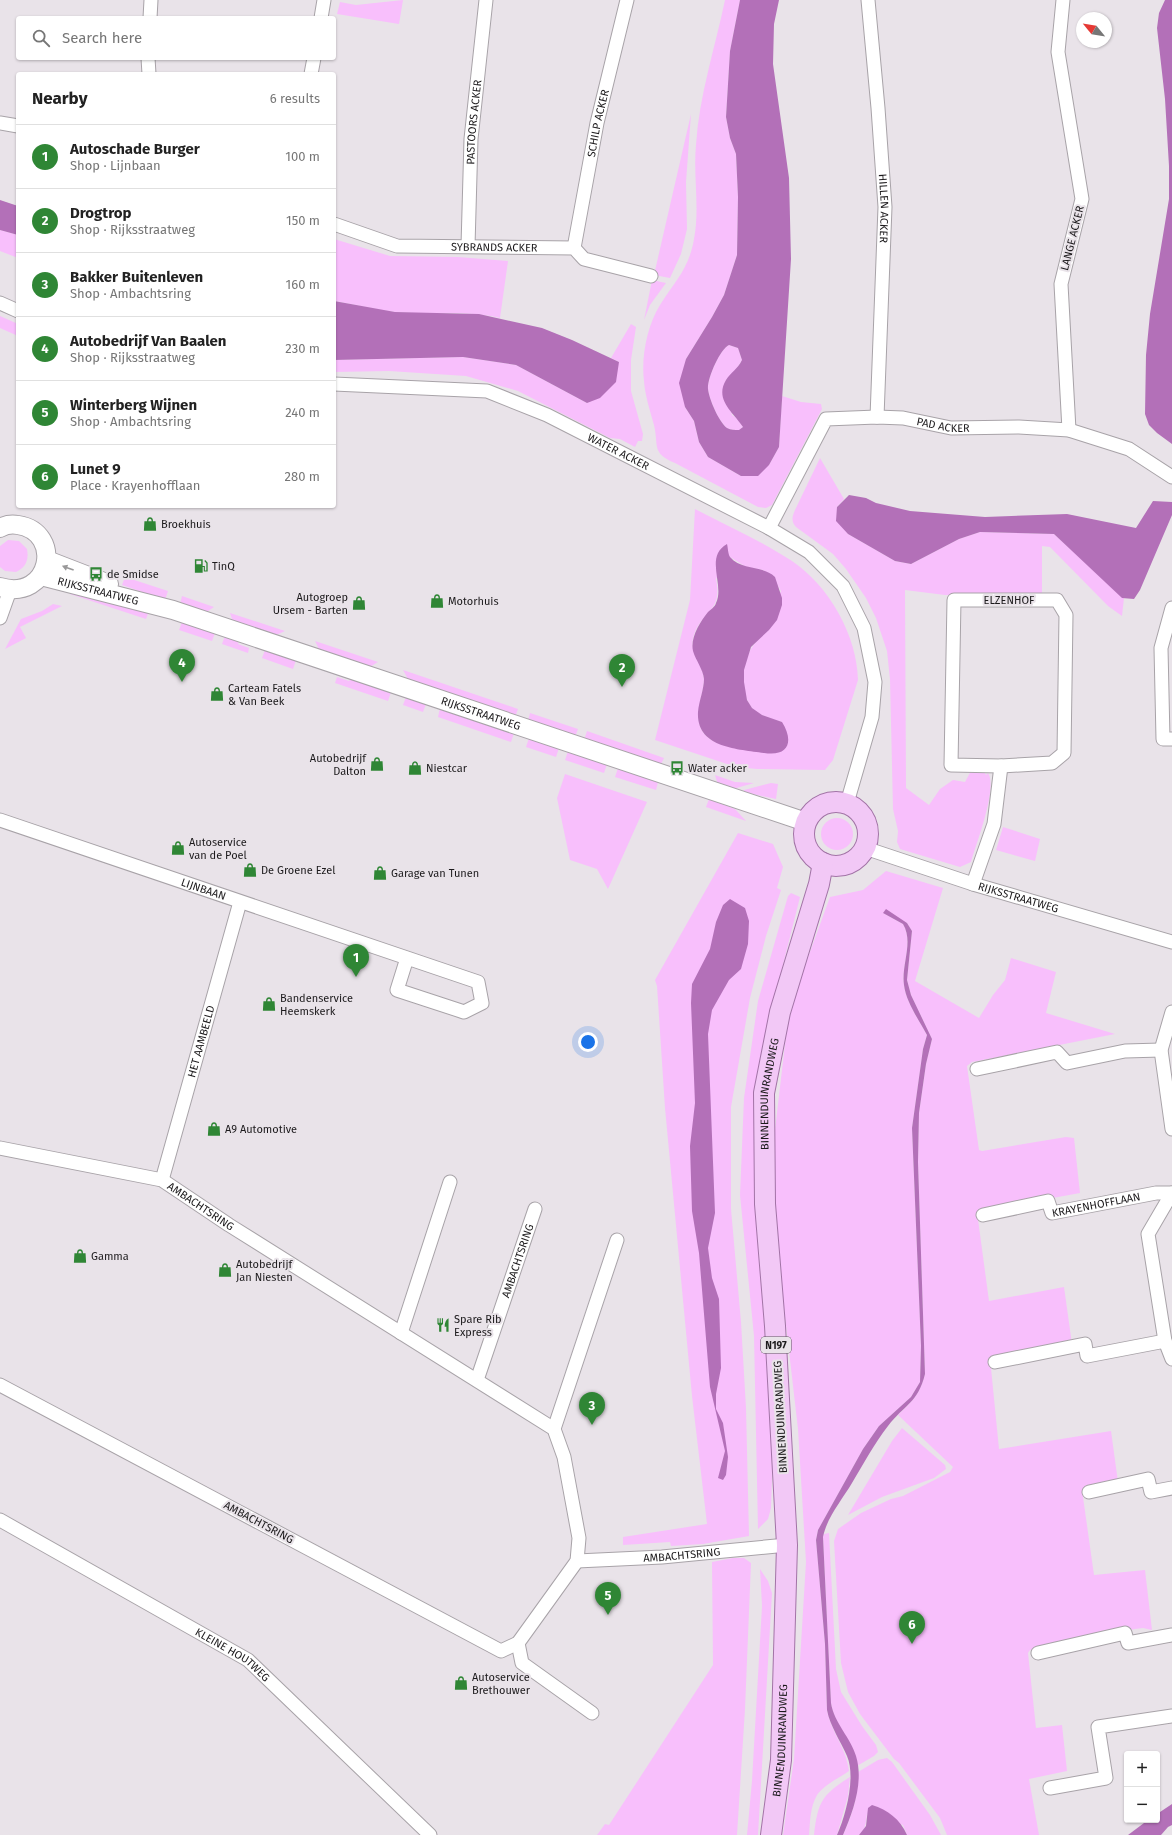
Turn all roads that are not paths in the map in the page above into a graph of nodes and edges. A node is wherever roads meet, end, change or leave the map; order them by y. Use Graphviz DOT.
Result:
graph roads {
  1 [pos="151,0"];
  2 [pos="324,0"];
  3 [pos="486,0"];
  4 [pos="627,0"];
  5 [pos="868,0"];
  6 [pos="1063,0"];
  7 [pos="150,16"];
  8 [pos="321,16"];
  9 [pos="148,60"];
  10 [pos="314,60"];
  11 [pos="149,72"];
  12 [pos="311,72"];
  13 [pos="0,123"];
  14 [pos="16,126"];
  15 [pos="336,225"];
  16 [pos="468,246"];
  17 [pos="574,248"];
  18 [pos="651,276"];
  19 [pos="0,303"];
  20 [pos="16,310"];
  21 [pos="336,384"];
  22 [pos="877,417"];
  23 [pos="1069,430"];
  24 [pos="1172,477"];
  25 [pos="0,528"];
  26 [pos="769,528"];
  27 [pos="44,568"];
  28 [pos="5,589"];
  29 [pos="1172,608"];
  30 [pos="0,618"];
  31 [pos="1172,739"];
  32 [pos="1001,766"];
  33 [pos="847,803"];
  34 [pos="0,820"];
  35 [pos="806,822"];
  36 [pos="865,848"];
  37 [pos="823,863"];
  38 [pos="973,884"];
  39 [pos="240,902"];
  40 [pos="1172,942"];
  41 [pos="408,958"];
  42 [pos="1172,1012"];
  43 [pos="1161,1050"];
  44 [pos="977,1068"];
  45 [pos="1172,1129"];
  46 [pos="0,1148"];
  47 [pos="162,1180"];
  48 [pos="450,1182"];
  49 [pos="1172,1193"];
  50 [pos="535,1209"];
  51 [pos="983,1215"];
  52 [pos="617,1240"];
  53 [pos="401,1333"];
  54 [pos="1165,1341"];
  55 [pos="1172,1359"];
  56 [pos="995,1362"];
  57 [pos="477,1380"];
  58 [pos="0,1384"];
  59 [pos="554,1429"];
  60 [pos="1172,1488"];
  61 [pos="1089,1492"];
  62 [pos="0,1520"];
  63 [pos="787,1545"];
  64 [pos="577,1561"];
  65 [pos="1172,1635"];
  66 [pos="518,1643"];
  67 [pos="1038,1653"];
  68 [pos="592,1713"];
  69 [pos="1172,1716"];
  70 [pos="1050,1788"];
  71 [pos="430,1835"];
  72 [pos="771,1835"];
  1 -- 7 [label="street"];
  2 -- 8 [label="street"];
  3 -- 16 [label="street, PASTOORS ACKER"];
  4 -- 17 [label="street, SCHILP ACKER"];
  5 -- 22 [label="street, HILLEN ACKER"];
  6 -- 23 [label="street, LANGE ACKER"];
  9 -- 11 [label="street"];
  10 -- 12 [label="street"];
  13 -- 14 [label="street"];
  15 -- 16 [label="street, SYBRANDS ACKER"];
  16 -- 17 [label="street, SYBRANDS ACKER"];
  17 -- 18 [label="street"];
  19 -- 20 [label="street"];
  21 -- 26 [label="street, WATER ACKER"];
  22 -- 23 [label="street, PAD ACKER"];
  22 -- 26 [label="street, PAD ACKER"];
  23 -- 24 [label="street, PAD ACKER"];
  25 -- 27 [label="main road"];
  26 -- 33 [label="street, WATER ACKER"];
  27 -- 28 [label="main road"];
  27 -- 35 [label="main road, RIJKSSTRAATWEG"];
  28 -- 30 [label="street"];
  29 -- 31 [label="street"];
  32 -- 32 [label="street, ELZENHOF"];
  32 -- 38 [label="street"];
  33 -- 35 [label="main road"];
  33 -- 36 [label="main road"];
  34 -- 39 [label="street, LIJNBAAN"];
  35 -- 37 [label="main road"];
  36 -- 37 [label="main road"];
  36 -- 38 [label="street, RIJKSSTRAATWEG"];
  37 -- 63 [label="main road, BINNENDUINRANDWEG / N197"];
  38 -- 40 [label="street, RIJKSSTRAATWEG"];
  39 -- 41 [label="street, LIJNBAAN"];
  39 -- 47 [label="street, HET AAMBEELD"];
  41 -- 41 [label="street, LIJNBAAN"];
  42 -- 43 [label="street"];
  43 -- 44 [label="street"];
  43 -- 45 [label="street"];
  46 -- 47 [label="street, AMBACHTSRING"];
  47 -- 53 [label="street, AMBACHTSRING"];
  48 -- 53 [label="street"];
  49 -- 51 [label="street, KRAYENHOFFLAAN"];
  49 -- 54 [label="street, KRAYENHOFFLAAN"];
  50 -- 57 [label="street, AMBACHTSRING"];
  52 -- 59 [label="street"];
  53 -- 57 [label="street, AMBACHTSRING"];
  54 -- 55 [label="street, KRAYENHOFFLAAN"];
  54 -- 56 [label="street"];
  57 -- 59 [label="street, AMBACHTSRING"];
  58 -- 66 [label="street, AMBACHTSRING"];
  59 -- 64 [label="street"];
  60 -- 61 [label="street"];
  62 -- 71 [label="street, KLEINE HOUTWEG"];
  63 -- 64 [label="street, AMBACHTSRING"];
  63 -- 72 [label="main road, BINNENDUINRANDWEG / N197"];
  64 -- 66 [label="street"];
  65 -- 67 [label="street"];
  66 -- 68 [label="street"];
  69 -- 70 [label="street"];
}
